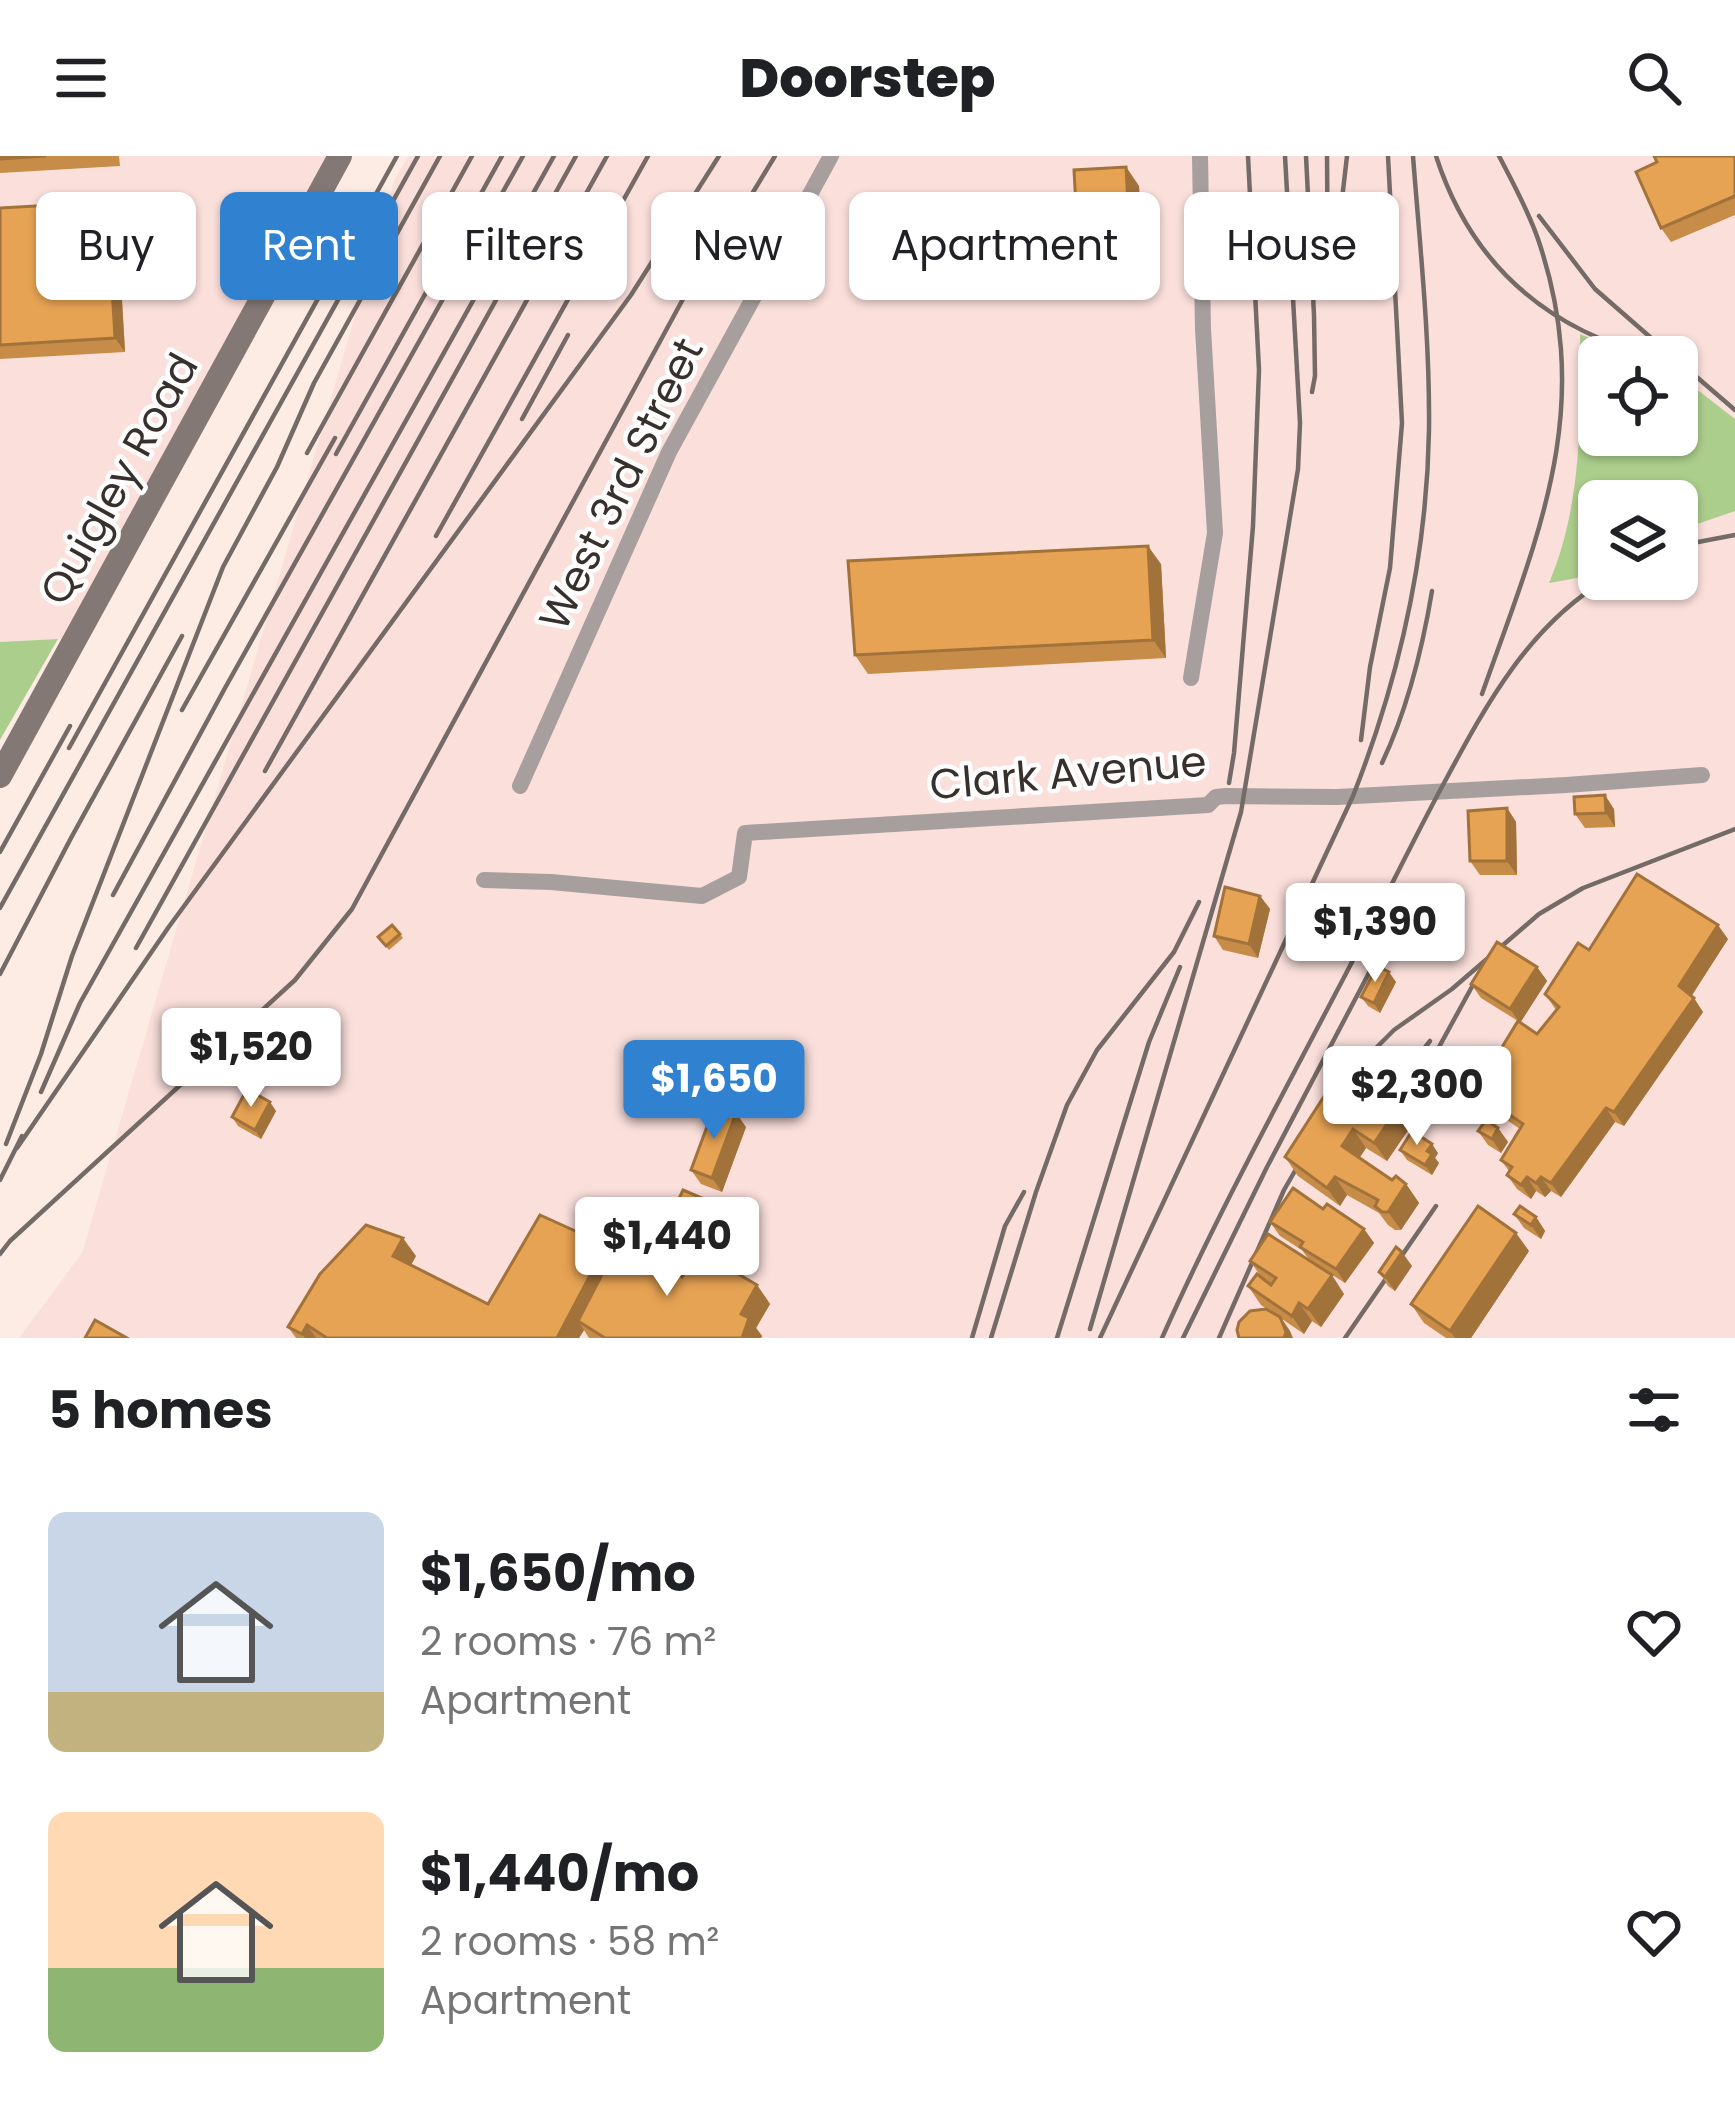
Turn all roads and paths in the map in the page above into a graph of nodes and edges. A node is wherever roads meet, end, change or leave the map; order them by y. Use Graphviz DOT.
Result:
graph roads {
  1 [pos="340,156"];
  2 [pos="831,156"];
  3 [pos="1200,156"];
  4 [pos="1191,678"];
  5 [pos="1702,775"];
  6 [pos="0,776"];
  7 [pos="520,786"];
  8 [pos="484,880"];
  1 -- 6 [label="street, Quigley Road"];
  2 -- 7 [label="street, West 3rd Street"];
  3 -- 4 [label="street"];
  5 -- 8 [label="street, Clark Avenue"];
}
